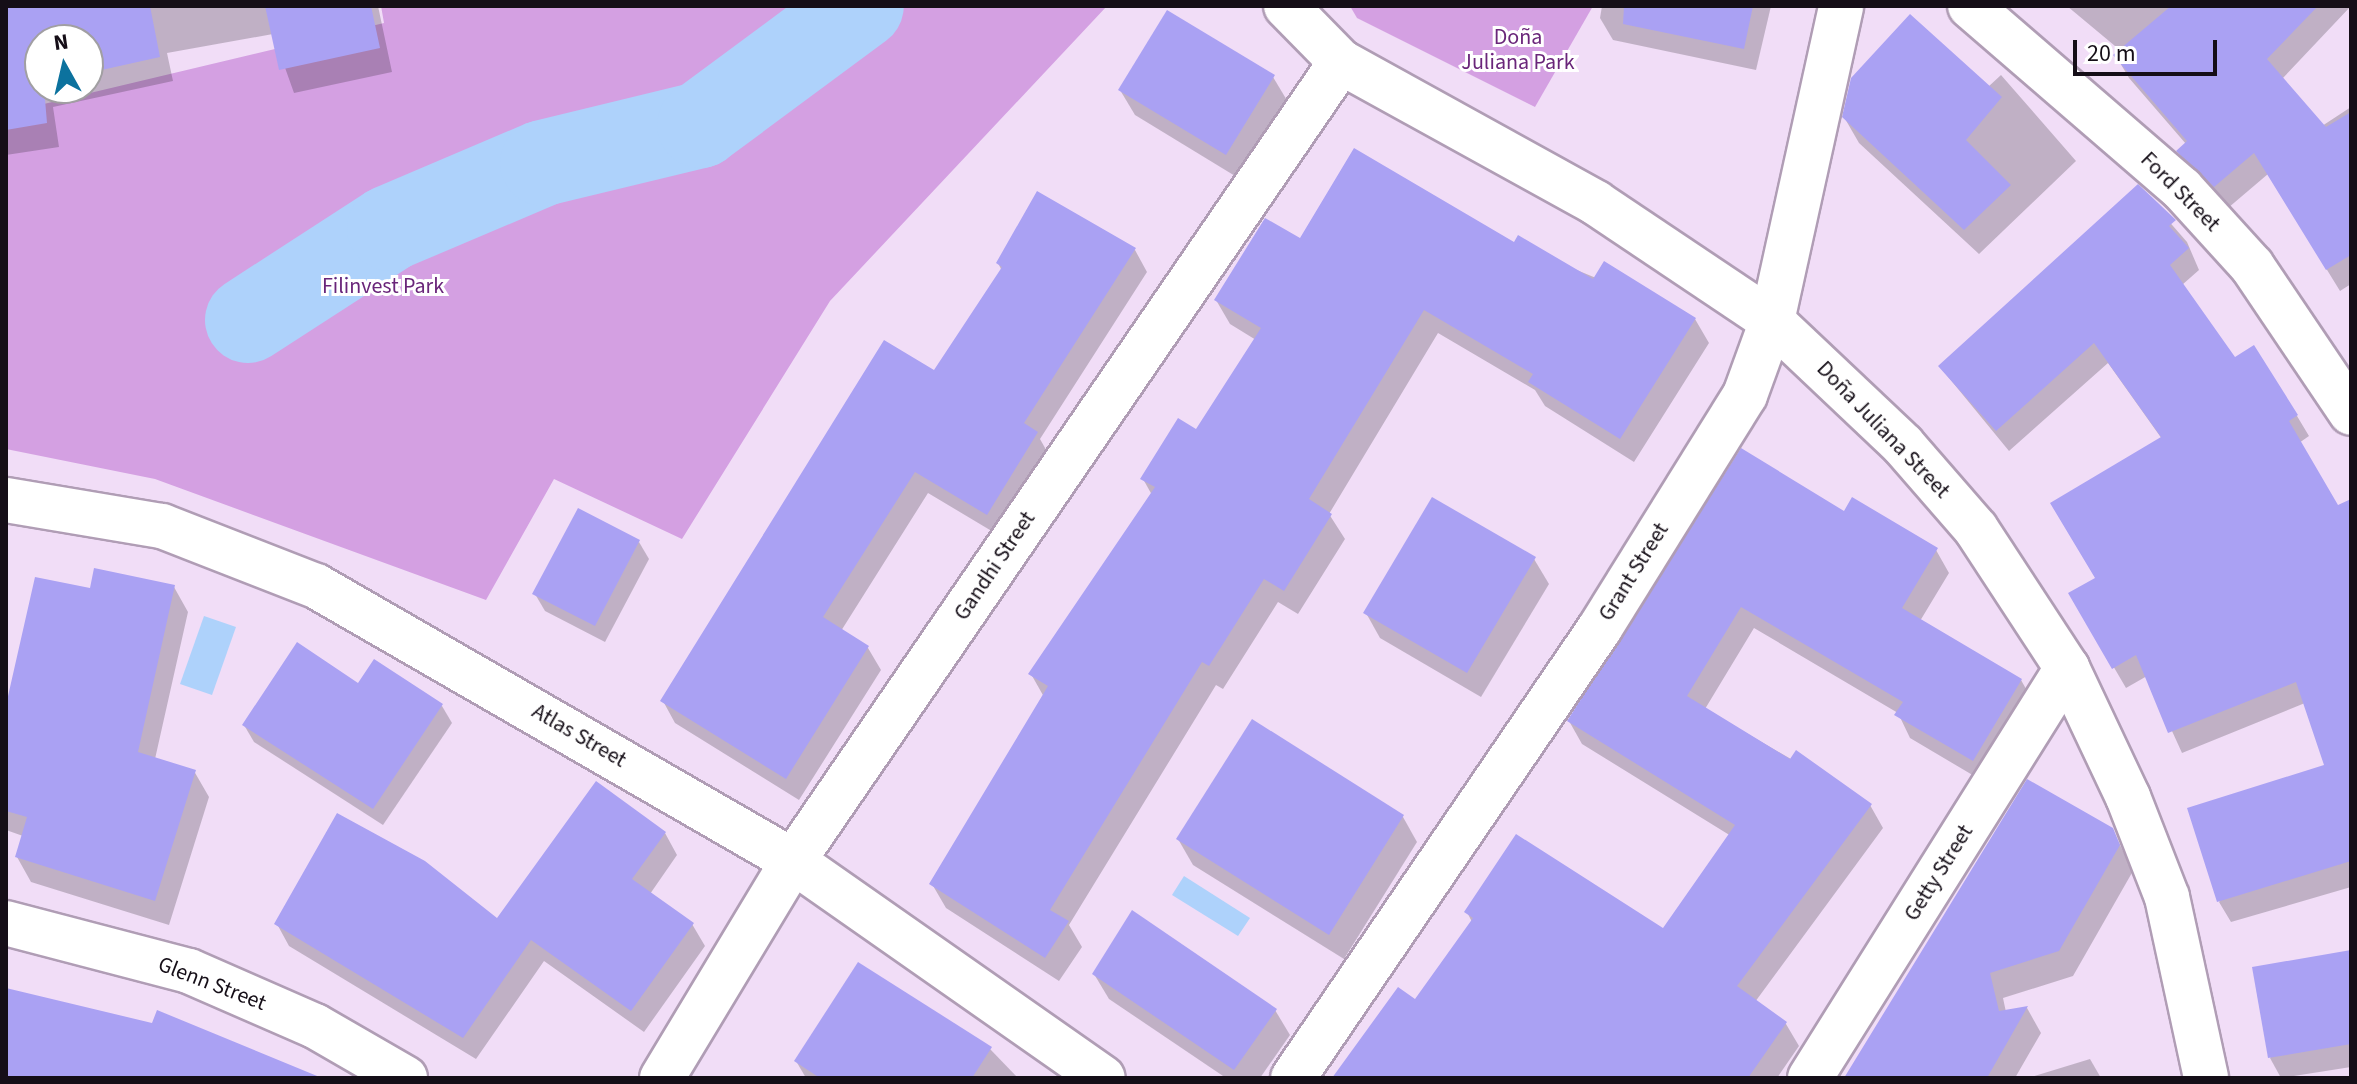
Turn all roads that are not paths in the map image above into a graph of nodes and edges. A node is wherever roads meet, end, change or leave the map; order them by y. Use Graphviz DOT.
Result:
graph roads {
  1 [pos="1286,6"];
  2 [pos="1841,6"];
  3 [pos="1970,6"];
  4 [pos="1341,62"];
  5 [pos="1772,321"];
  6 [pos="2351,413"];
  7 [pos="6,500"];
  8 [pos="2067,668"];
  9 [pos="793,861"];
  10 [pos="6,923"];
  11 [pos="405,1078"];
  12 [pos="662,1078"];
  13 [pos="1103,1078"];
  14 [pos="1293,1078"];
  15 [pos="1810,1078"];
  16 [pos="2206,1078"];
  1 -- 4 [label="street, Doña Juliana Street"];
  2 -- 5 [label="street, Grant Street"];
  3 -- 6 [label="street, Ford Street"];
  4 -- 5 [label="street, Doña Juliana Street"];
  4 -- 9 [label="street, Gandhi Street"];
  5 -- 8 [label="street, Doña Juliana Street"];
  5 -- 14 [label="street, Grant Street"];
  7 -- 9 [label="street, Atlas Street"];
  8 -- 15 [label="street, Getty Street"];
  8 -- 16 [label="street, Doña Juliana Street"];
  9 -- 12 [label="street, Gandhi Street"];
  9 -- 13 [label="street, Atlas Street"];
  10 -- 11 [label="street, Glenn Street"];
}
